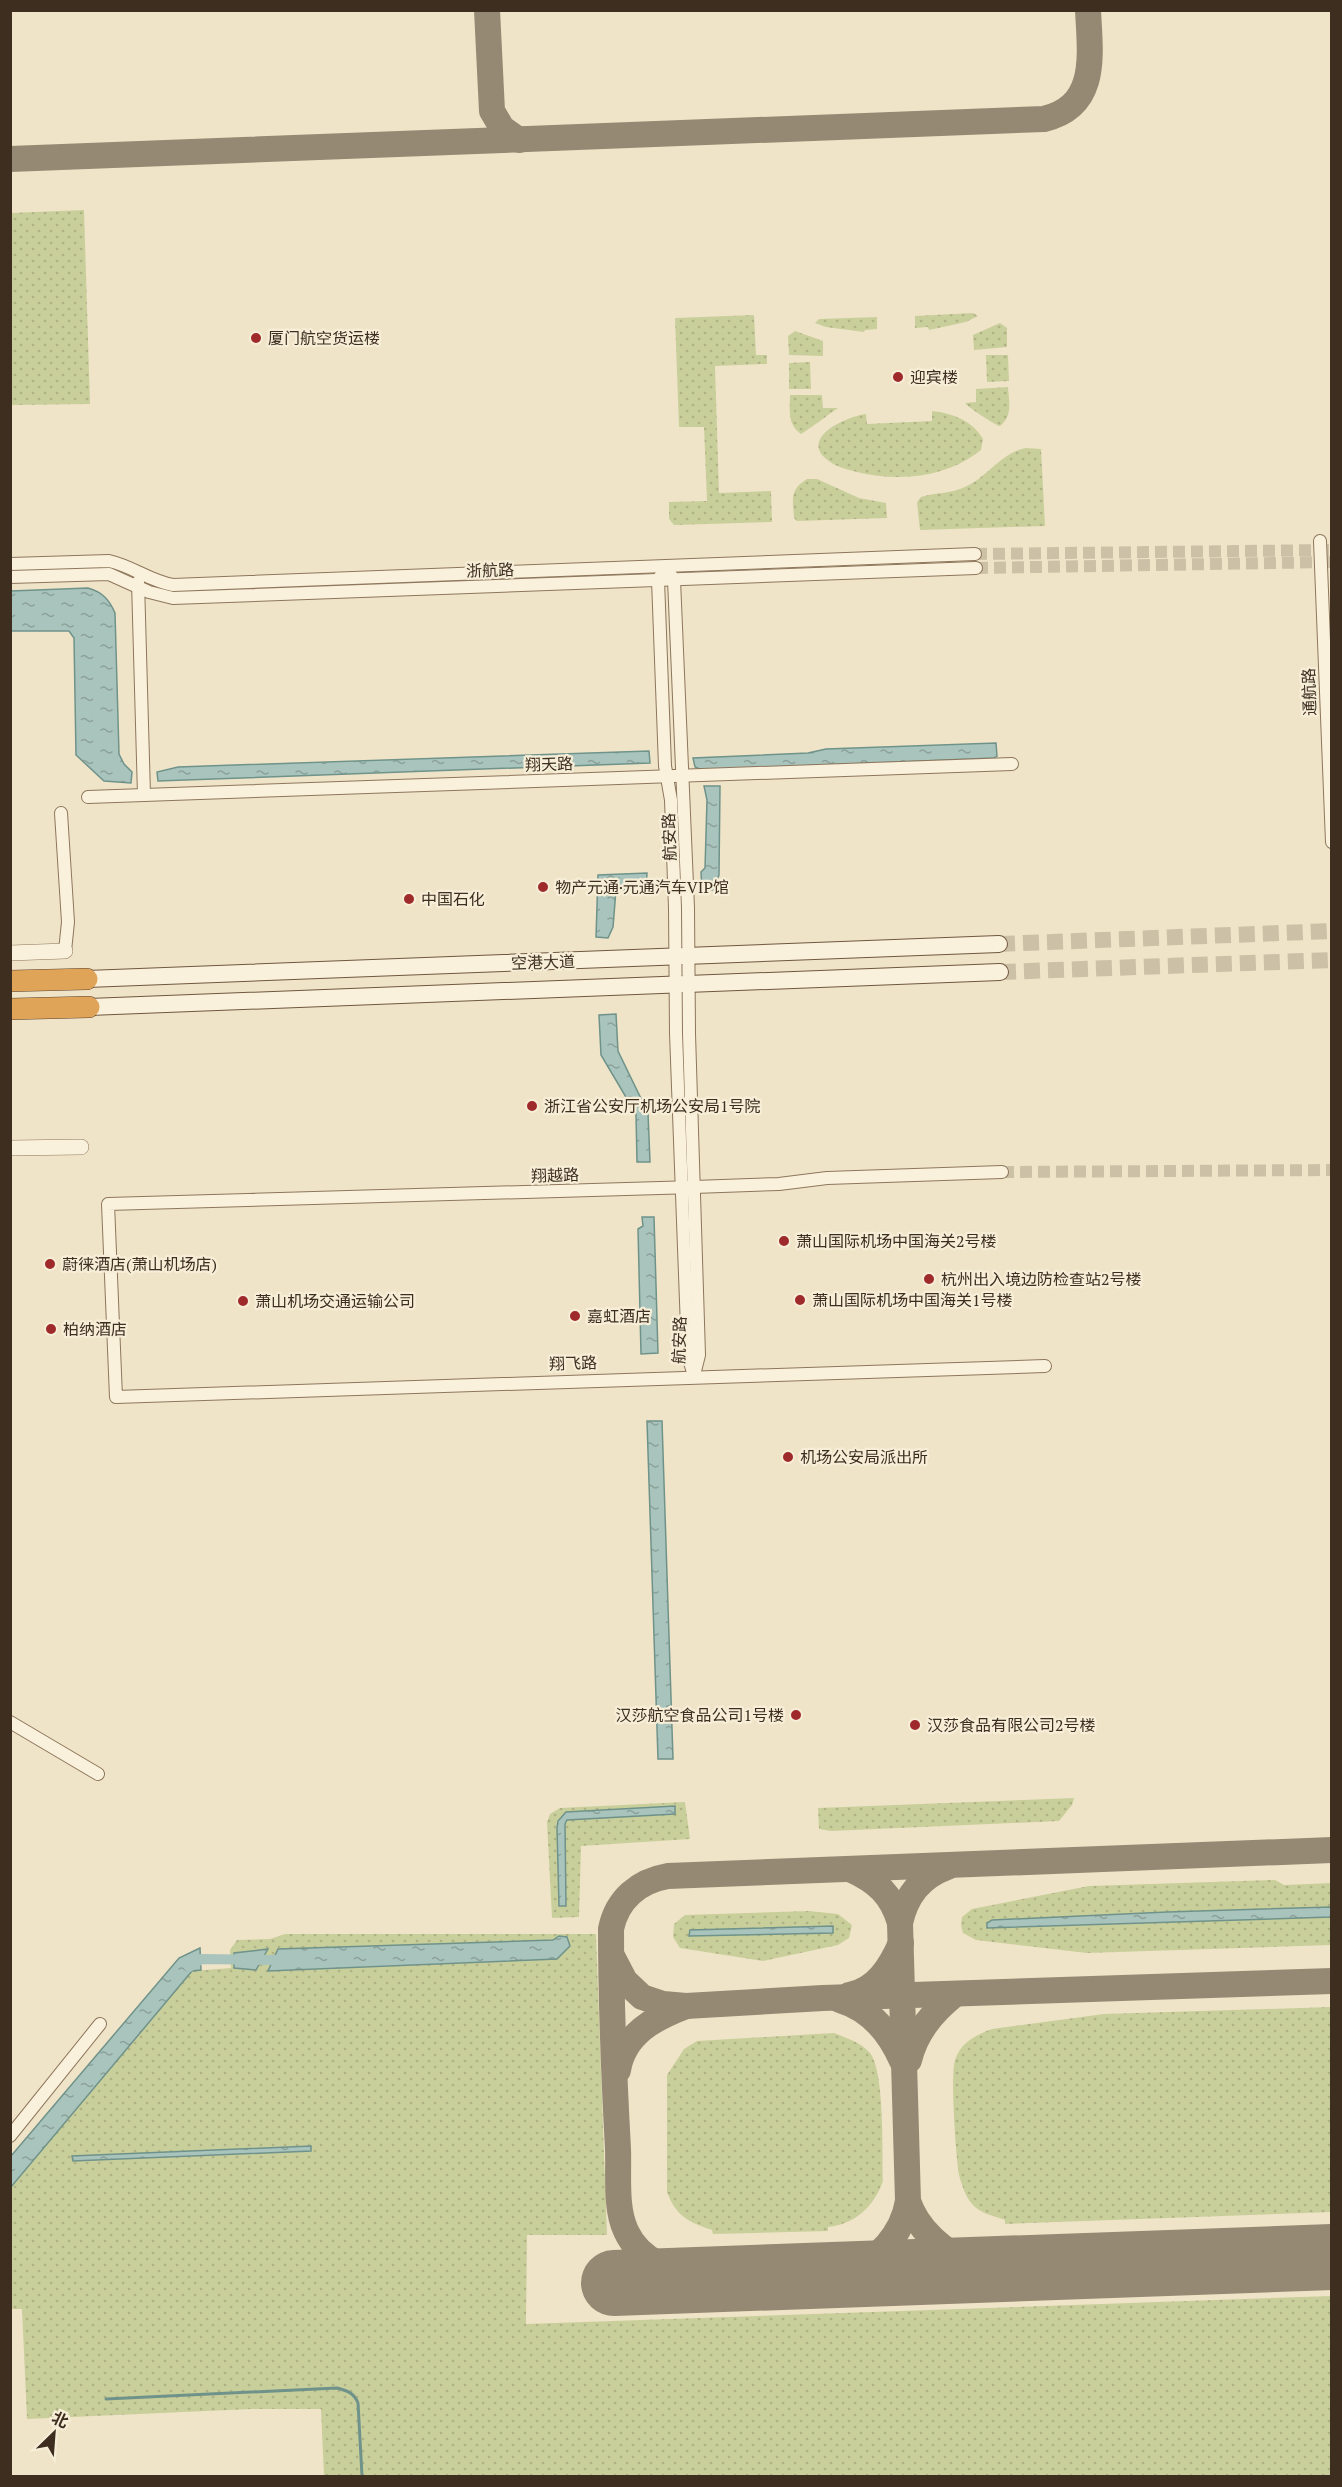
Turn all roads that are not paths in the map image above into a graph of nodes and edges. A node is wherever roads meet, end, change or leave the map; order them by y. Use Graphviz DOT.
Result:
graph roads {
  1 [pos="1320,541"];
  2 [pos="975,554"];
  3 [pos="10,564"];
  4 [pos="666,566"];
  5 [pos="976,568"];
  6 [pos="138,572"];
  7 [pos="10,577"];
  8 [pos="658,580"];
  9 [pos="674,580"];
  10 [pos="138,588"];
  11 [pos="1012,764"];
  12 [pos="667,776"];
  13 [pos="682,776"];
  14 [pos="144,795"];
  15 [pos="88,797"];
  16 [pos="61,813"];
  17 [pos="1332,842"];
  18 [pos="999,944"];
  19 [pos="65,951"];
  20 [pos="10,953"];
  21 [pos="682,957"];
  22 [pos="1000,972"];
  23 [pos="87,979"];
  24 [pos="10,981"];
  25 [pos="683,984"];
  26 [pos="89,1007"];
  27 [pos="10,1009"];
  28 [pos="81,1147"];
  29 [pos="10,1148"];
  30 [pos="1002,1172"];
  31 [pos="688,1188"];
  32 [pos="1045,1366"];
  33 [pos="694,1376"];
  34 [pos="115,1383"];
  35 [pos="10,1722"];
  36 [pos="98,1774"];
  37 [pos="100,2024"];
  38 [pos="10,2136"];
  1 -- 17 [label="street, 通航路"];
  2 -- 4 [label="street, 浙航路"];
  3 -- 6 [label="street, 浙航路"];
  4 -- 6 [label="street, 浙航路"];
  4 -- 8 [label="street"];
  4 -- 9 [label="street, 航安路"];
  5 -- 9 [label="street, 浙航路"];
  6 -- 10 [label="street"];
  7 -- 10 [label="street, 浙航路"];
  8 -- 9 [label="street, 浙航路"];
  8 -- 10 [label="street, 浙航路"];
  8 -- 12 [label="street, 航安路"];
  9 -- 13 [label="street, 航安路"];
  10 -- 14 [label="street"];
  11 -- 13 [label="street, 翔天路"];
  12 -- 13 [label="street, 翔天路"];
  12 -- 14 [label="street, 翔天路"];
  12 -- 21 [label="street, 航安路"];
  13 -- 21 [label="street, 航安路"];
  14 -- 15 [label="street, 翔天路"];
  16 -- 19 [label="street"];
  18 -- 21 [label="main road, 空港大道"];
  19 -- 20 [label="street"];
  21 -- 23 [label="main road, 空港大道"];
  21 -- 25 [label="street, 航安路"];
  22 -- 25 [label="main road, 空港大道"];
  23 -- 24 [label="highway"];
  25 -- 26 [label="main road, 空港大道"];
  25 -- 31 [label="street, 航安路"];
  26 -- 27 [label="highway"];
  28 -- 29 [label="street"];
  30 -- 31 [label="street, 翔越路"];
  31 -- 33 [label="street, 航安路"];
  31 -- 34 [label="street, 翔越路"];
  32 -- 33 [label="street, 翔飞路"];
  33 -- 34 [label="street, 翔飞路"];
  35 -- 36 [label="street"];
  37 -- 38 [label="street"];
}
